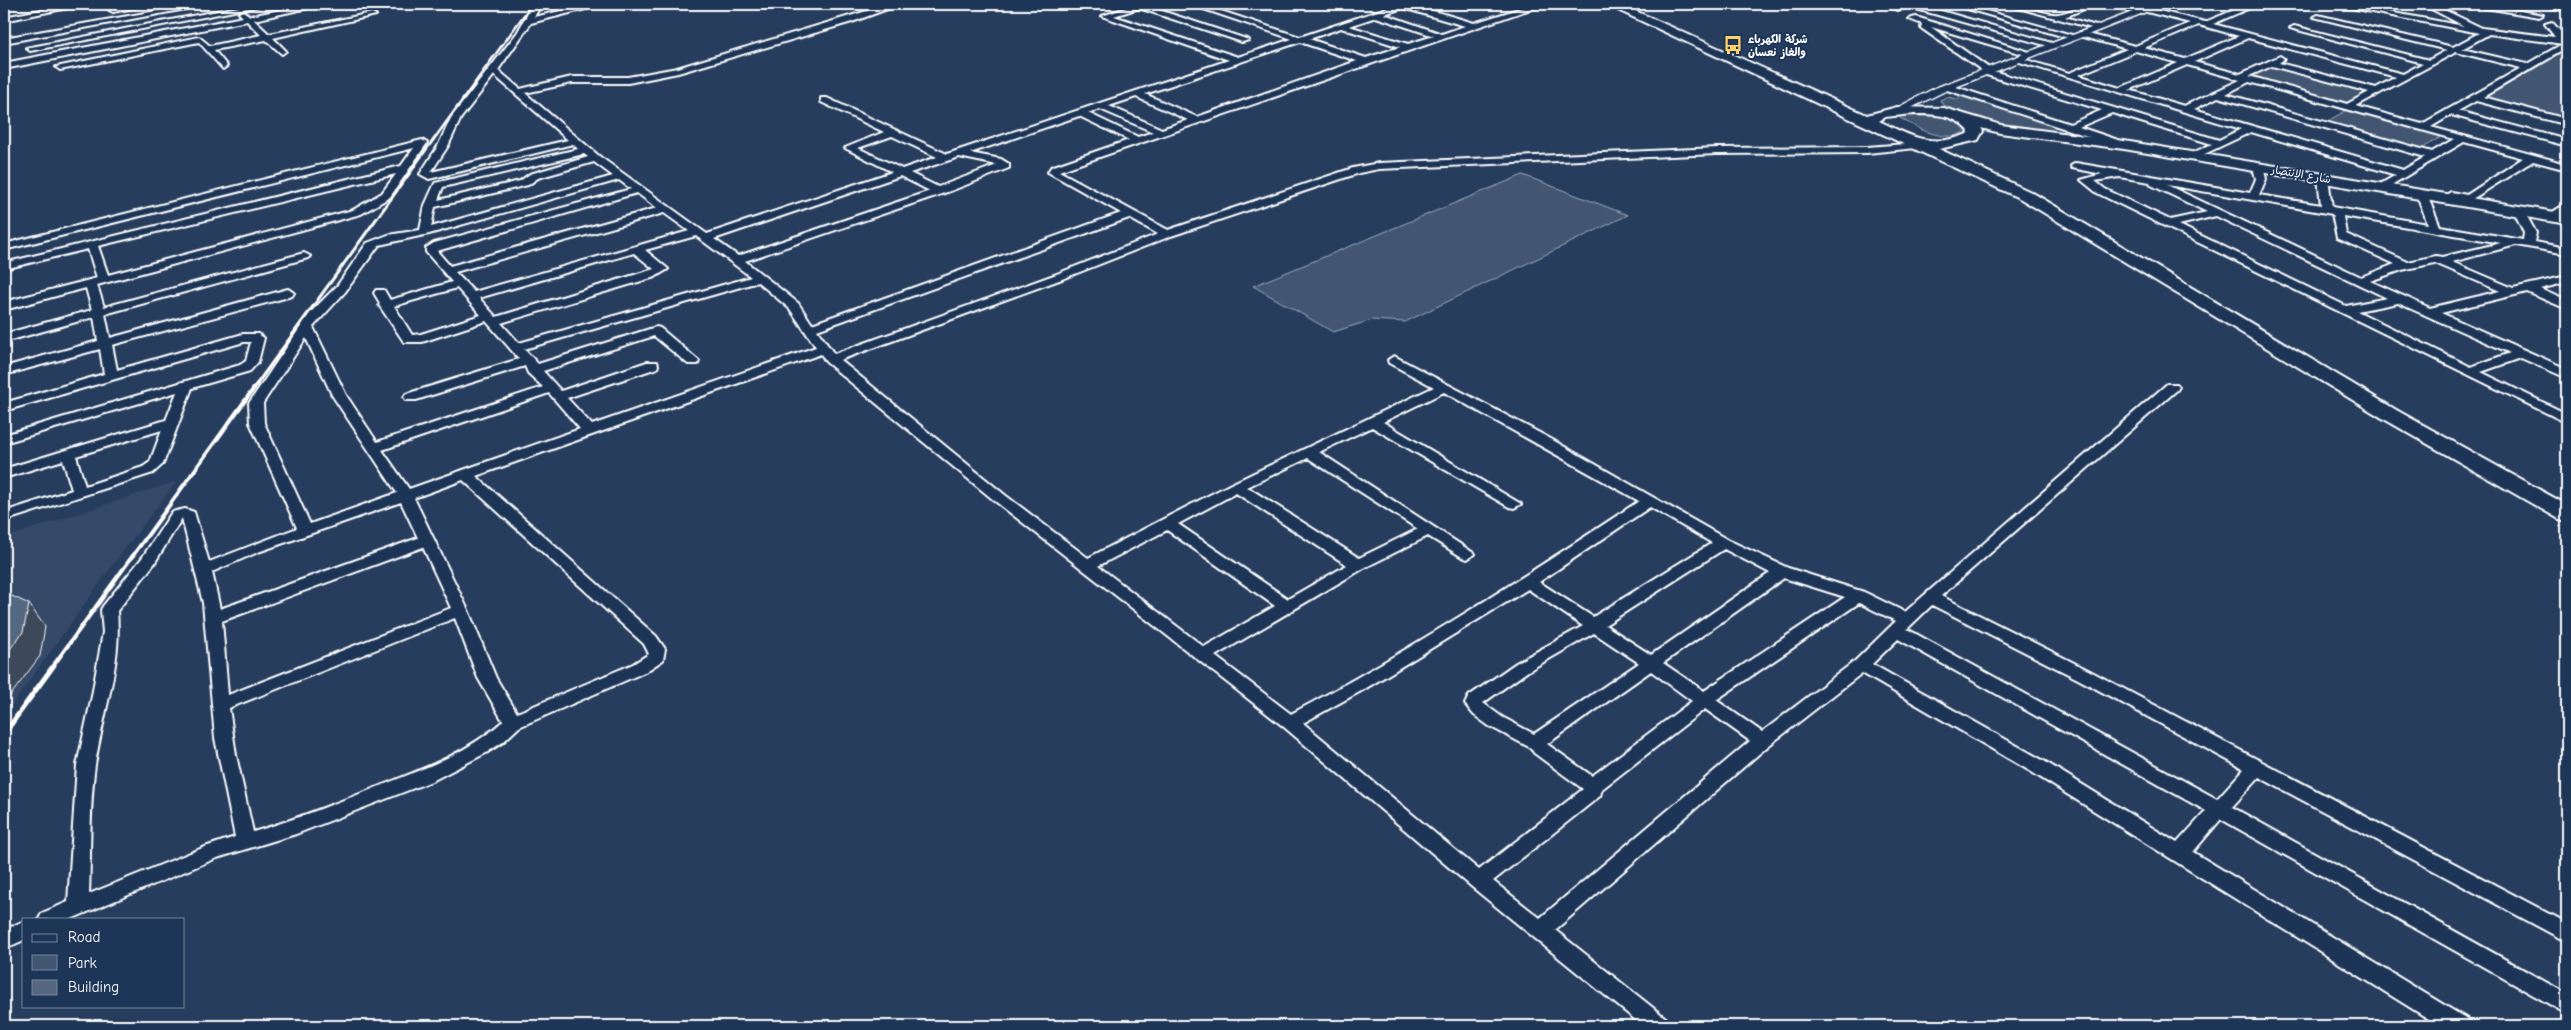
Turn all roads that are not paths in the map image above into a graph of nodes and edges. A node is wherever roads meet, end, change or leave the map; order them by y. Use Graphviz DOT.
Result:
graph roads {
  1 [pos="83,4"];
  2 [pos="149,4"];
  3 [pos="208,4"];
  4 [pos="265,4"];
  5 [pos="322,4"];
  6 [pos="546,4"];
  7 [pos="601,4"];
  8 [pos="897,4"];
  9 [pos="1193,4"];
  10 [pos="1404,4"];
  11 [pos="1541,4"];
  12 [pos="1611,4"];
  13 [pos="1625,4"];
  14 [pos="1954,4"];
  15 [pos="2013,4"];
  16 [pos="2092,4"];
  17 [pos="2109,4"];
  18 [pos="2161,4"];
  19 [pos="2255,4"];
  20 [pos="2338,4"];
  21 [pos="2426,4"];
  22 [pos="2467,4"];
  23 [pos="2545,4"];
  24 [pos="1142,5"];
  25 [pos="235,6"];
  26 [pos="299,6"];
  27 [pos="1894,6"];
  28 [pos="172,7"];
  29 [pos="2567,7"];
  30 [pos="2143,11"];
  31 [pos="2372,12"];
  32 [pos="2444,12"];
  33 [pos="100,13"];
  34 [pos="310,13"];
  35 [pos="1376,14"];
  36 [pos="372,15"];
  37 [pos="2539,15"];
  38 [pos="2494,16"];
  39 [pos="2057,17"];
  40 [pos="2318,17"];
  41 [pos="248,18"];
  42 [pos="6,19"];
  43 [pos="318,19"];
  44 [pos="1913,19"];
  45 [pos="181,20"];
  46 [pos="528,21"];
  47 [pos="106,22"];
  48 [pos="326,24"];
  49 [pos="2200,24"];
  50 [pos="2347,24"];
  51 [pos="2549,24"];
  52 [pos="1342,26"];
  53 [pos="1474,26"];
  54 [pos="2099,28"];
  55 [pos="190,30"];
  56 [pos="1276,30"];
  57 [pos="2287,31"];
  58 [pos="112,32"];
  59 [pos="336,32"];
  60 [pos="2486,33"];
  61 [pos="2079,35"];
  62 [pos="1442,36"];
  63 [pos="2246,36"];
  64 [pos="23,37"];
  65 [pos="267,37"];
  66 [pos="1252,37"];
  67 [pos="1305,39"];
  68 [pos="200,40"];
  69 [pos="4,41"];
  70 [pos="2264,41"];
  71 [pos="2566,42"];
  72 [pos="118,43"];
  73 [pos="2055,45"];
  74 [pos="29,47"];
  75 [pos="1408,47"];
  76 [pos="2136,48"];
  77 [pos="208,49"];
  78 [pos="4,50"];
  79 [pos="2300,50"];
  80 [pos="2456,50"];
  81 [pos="282,51"];
  82 [pos="1210,51"];
  83 [pos="126,54"];
  84 [pos="2032,54"];
  85 [pos="35,59"];
  86 [pos="2018,60"];
  87 [pos="1240,61"];
  88 [pos="1366,61"];
  89 [pos="2186,62"];
  90 [pos="2271,63"];
  91 [pos="2432,63"];
  92 [pos="4,66"];
  93 [pos="223,66"];
  94 [pos="60,67"];
  95 [pos="2528,67"];
  96 [pos="493,70"];
  97 [pos="1987,71"];
  98 [pos="2058,73"];
  99 [pos="2069,76"];
  100 [pos="2405,77"];
  101 [pos="2245,78"];
  102 [pos="2031,86"];
  103 [pos="1943,89"];
  104 [pos="2120,91"];
  105 [pos="2377,91"];
  106 [pos="518,92"];
  107 [pos="2217,94"];
  108 [pos="1139,95"];
  109 [pos="2140,97"];
  110 [pos="2476,98"];
  111 [pos="824,100"];
  112 [pos="2348,106"];
  113 [pos="1103,107"];
  114 [pos="2111,110"];
  115 [pos="2184,110"];
  116 [pos="1897,111"];
  117 [pos="2450,112"];
  118 [pos="1082,114"];
  119 [pos="1957,116"];
  120 [pos="1197,120"];
  121 [pos="1877,121"];
  122 [pos="2567,122"];
  123 [pos="2072,127"];
  124 [pos="2424,127"];
  125 [pos="2249,129"];
  126 [pos="892,132"];
  127 [pos="1161,132"];
  128 [pos="2034,133"];
  129 [pos="2463,138"];
  130 [pos="1137,140"];
  131 [pos="575,141"];
  132 [pos="1910,142"];
  133 [pos="2220,143"];
  134 [pos="2567,143"];
  135 [pos="1945,144"];
  136 [pos="2124,145"];
  137 [pos="586,150"];
  138 [pos="1976,152"];
  139 [pos="960,154"];
  140 [pos="2194,156"];
  141 [pos="2434,156"];
  142 [pos="2532,157"];
  143 [pos="595,158"];
  144 [pos="948,158"];
  145 [pos="2076,166"];
  146 [pos="2258,167"];
  147 [pos="2567,167"];
  148 [pos="406,168"];
  149 [pos="901,173"];
  150 [pos="2121,173"];
  151 [pos="2404,174"];
  152 [pos="2143,176"];
  153 [pos="620,177"];
  154 [pos="2323,178"];
  155 [pos="2384,186"];
  156 [pos="638,190"];
  157 [pos="942,190"];
  158 [pos="2254,195"];
  159 [pos="2422,195"];
  160 [pos="430,205"];
  161 [pos="169,206"];
  162 [pos="2567,206"];
  163 [pos="665,209"];
  164 [pos="2332,209"];
  165 [pos="2519,211"];
  166 [pos="2217,213"];
  167 [pos="1129,214"];
  168 [pos="2560,218"];
  169 [pos="179,223"];
  170 [pos="2168,224"];
  171 [pos="2435,227"];
  172 [pos="425,232"];
  173 [pos="1167,234"];
  174 [pos="701,235"];
  175 [pos="2524,243"];
  176 [pos="92,244"];
  177 [pos="4,247"];
  178 [pos="636,249"];
  179 [pos="2567,251"];
  180 [pos="304,256"];
  181 [pos="737,260"];
  182 [pos="2441,261"];
  183 [pos="2406,265"];
  184 [pos="4,266"];
  185 [pos="448,270"];
  186 [pos="760,278"];
  187 [pos="2567,279"];
  188 [pos="2360,281"];
  189 [pos="97,282"];
  190 [pos="458,284"];
  191 [pos="2528,288"];
  192 [pos="380,292"];
  193 [pos="2511,292"];
  194 [pos="288,293"];
  195 [pos="471,297"];
  196 [pos="2399,298"];
  197 [pos="386,305"];
  198 [pos="2567,305"];
  199 [pos="4,306"];
  200 [pos="2346,310"];
  201 [pos="99,312"];
  202 [pos="2428,312"];
  203 [pos="490,320"];
  204 [pos="307,327"];
  205 [pos="809,330"];
  206 [pos="4,338"];
  207 [pos="104,342"];
  208 [pos="516,348"];
  209 [pos="2522,353"];
  210 [pos="827,354"];
  211 [pos="1394,360"];
  212 [pos="692,361"];
  213 [pos="530,365"];
  214 [pos="652,365"];
  215 [pos="4,371"];
  216 [pos="2472,371"];
  217 [pos="2567,374"];
  218 [pos="110,375"];
  219 [pos="186,385"];
  220 [pos="2172,387"];
  221 [pos="1442,388"];
  222 [pos="555,392"];
  223 [pos="411,397"];
  224 [pos="4,407"];
  225 [pos="2567,419"];
  226 [pos="1372,421"];
  227 [pos="174,422"];
  228 [pos="590,432"];
  229 [pos="4,439"];
  230 [pos="373,448"];
  231 [pos="1309,452"];
  232 [pos="68,454"];
  233 [pos="4,474"];
  234 [pos="466,475"];
  235 [pos="1236,487"];
  236 [pos="80,493"];
  237 [pos="406,496"];
  238 [pos="2567,498"];
  239 [pos="1648,502"];
  240 [pos="1514,504"];
  241 [pos="2567,514"];
  242 [pos="4,517"];
  243 [pos="1167,523"];
  244 [pos="1428,530"];
  245 [pos="306,532"];
  246 [pos="425,541"];
  247 [pos="1723,543"];
  248 [pos="1467,554"];
  249 [pos="1088,565"];
  250 [pos="1358,565"];
  251 [pos="203,570"];
  252 [pos="1782,572"];
  253 [pos="1528,582"];
  254 [pos="1858,596"];
  255 [pos="1930,597"];
  256 [pos="1288,607"];
  257 [pos="460,610"];
  258 [pos="213,618"];
  259 [pos="1593,625"];
  260 [pos="1902,625"];
  261 [pos="1202,656"];
  262 [pos="1651,663"];
  263 [pos="1861,665"];
  264 [pos="1704,700"];
  265 [pos="220,705"];
  266 [pos="513,722"];
  267 [pos="1290,722"];
  268 [pos="1762,741"];
  269 [pos="1538,744"];
  270 [pos="2257,767"];
  271 [pos="1592,786"];
  272 [pos="2219,811"];
  273 [pos="246,842"];
  274 [pos="2179,854"];
  275 [pos="1479,881"];
  276 [pos="78,905"];
  277 [pos="51,918"];
  278 [pos="1540,930"];
  279 [pos="22,931"];
  280 [pos="2567,933"];
  281 [pos="4,940"];
  282 [pos="2567,1005"];
  283 [pos="1659,1026"];
  284 [pos="2459,1026"];
  1 -- 42 [label="street"];
  2 -- 33 [label="street"];
  3 -- 28 [label="street"];
  4 -- 25 [label="street"];
  5 -- 26 [label="street"];
  6 -- 46 [label="street"];
  7 -- 46 [label="street"];
  8 -- 106 [label="street"];
  9 -- 56 [label="street"];
  10 -- 35 [label="street"];
  10 -- 53 [label="street"];
  11 -- 53 [label="street"];
  12 -- 121 [label="main road"];
  13 -- 121 [label="main road"];
  14 -- 61 [label="street"];
  15 -- 39 [label="street"];
  16 -- 39 [label="street"];
  17 -- 30 [label="street"];
  18 -- 30 [label="street"];
  19 -- 49 [label="street"];
  20 -- 31 [label="street"];
  20 -- 40 [label="street"];
  21 -- 32 [label="street"];
  22 -- 37 [label="street"];
  23 -- 29 [label="street"];
  24 -- 66 [label="street"];
  24 -- 82 [label="street"];
  25 -- 41 [label="street"];
  25 -- 45 [label="street"];
  26 -- 34 [label="street"];
  26 -- 41 [label="street"];
  27 -- 44 [label="street"];
  27 -- 73 [label="street"];
  28 -- 45 [label="street"];
  28 -- 47 [label="street"];
  30 -- 49 [label="street"];
  30 -- 54 [label="street"];
  31 -- 50 [label="street"];
  31 -- 60 [label="street"];
  32 -- 38 [label="street"];
  32 -- 60 [label="street"];
  35 -- 52 [label="street"];
  35 -- 62 [label="street"];
  36 -- 48 [label="street"];
  39 -- 54 [label="street"];
  40 -- 50 [label="street"];
  40 -- 57 [label="street"];
  41 -- 55 [label="street"];
  41 -- 65 [label="street"];
  42 -- 64 [label="street"];
  43 -- 48 [label="street"];
  44 -- 84 [label="street"];
  44 -- 97 [label="street"];
  45 -- 55 [label="street"];
  45 -- 58 [label="street"];
  46 -- 96 [label="street"];
  47 -- 58 [label="street"];
  47 -- 64 [label="street"];
  48 -- 59 [label="street"];
  48 -- 65 [label="street"];
  49 -- 63 [label="street"];
  49 -- 76 [label="street"];
  50 -- 80 [label="street"];
  51 -- 71 [label="street"];
  52 -- 67 [label="street"];
  52 -- 75 [label="street"];
  53 -- 62 [label="street"];
  54 -- 61 [label="street"];
  55 -- 68 [label="street"];
  55 -- 72 [label="street"];
  56 -- 66 [label="street"];
  56 -- 67 [label="street"];
  57 -- 70 [label="street"];
  57 -- 91 [label="street"];
  58 -- 74 [label="street"];
  60 -- 71 [label="street"];
  60 -- 80 [label="street"];
  61 -- 73 [label="street"];
  61 -- 76 [label="street"];
  62 -- 75 [label="street"];
  63 -- 70 [label="street"];
  63 -- 89 [label="street"];
  64 -- 69 [label="street"];
  64 -- 74 [label="street"];
  65 -- 77 [label="street"];
  65 -- 81 [label="street"];
  66 -- 82 [label="street"];
  67 -- 87 [label="street"];
  67 -- 88 [label="street"];
  68 -- 77 [label="street"];
  68 -- 83 [label="street"];
  70 -- 79 [label="street"];
  71 -- 95 [label="street"];
  72 -- 83 [label="street"];
  72 -- 85 [label="street"];
  73 -- 84 [label="street"];
  74 -- 78 [label="street"];
  74 -- 85 [label="street"];
  75 -- 88 [label="street"];
  76 -- 89 [label="street"];
  76 -- 99 [label="street"];
  77 -- 93 [label="street"];
  79 -- 90 [label="street"];
  79 -- 100 [label="street"];
  80 -- 91 [label="street"];
  80 -- 95 [label="street"];
  82 -- 87 [label="street"];
  83 -- 94 [label="street"];
  84 -- 86 [label="street"];
  85 -- 92 [label="street"];
  86 -- 97 [label="street"];
  86 -- 98 [label="street"];
  87 -- 108 [label="street"];
  88 -- 120 [label="street"];
  89 -- 101 [label="street"];
  89 -- 104 [label="street"];
  90 -- 101 [label="street"];
  90 -- 105 [label="street"];
  91 -- 100 [label="street"];
  95 -- 110 [label="street"];
  96 -- 106 [label="street"];
  96 -- 131 [label="street"];
  97 -- 102 [label="street"];
  97 -- 103 [label="street"];
  98 -- 99 [label="street"];
  98 -- 102 [label="street"];
  99 -- 104 [label="street"];
  100 -- 105 [label="street"];
  101 -- 107 [label="street"];
  101 -- 112 [label="street"];
  102 -- 114 [label="street"];
  103 -- 116 [label="street"];
  103 -- 119 [label="street"];
  103 -- 123 [label="street"];
  104 -- 109 [label="street"];
  105 -- 112 [label="street"];
  106 -- 131 [label="street"];
  107 -- 115 [label="street"];
  107 -- 141 [label="street"];
  108 -- 113 [label="street"];
  108 -- 120 [label="street"];
  109 -- 114 [label="street"];
  109 -- 115 [label="street"];
  110 -- 117 [label="street"];
  110 -- 122 [label="street"];
  111 -- 126 [label="street"];
  112 -- 124 [label="street"];
  113 -- 118 [label="street"];
  113 -- 127 [label="street"];
  114 -- 123 [label="street"];
  114 -- 133 [label="street"];
  115 -- 125 [label="street"];
  116 -- 119 [label="main road"];
  116 -- 121 [label="main road"];
  117 -- 124 [label="street"];
  117 -- 134 [label="street"];
  118 -- 130 [label="street"];
  118 -- 139 [label="street"];
  119 -- 128 [label="main road"];
  119 -- 138 [label="main road"];
  120 -- 127 [label="street"];
  121 -- 132 [label="main road"];
  121 -- 135 [label="main road"];
  123 -- 136 [label="street"];
  124 -- 129 [label="street"];
  125 -- 133 [label="street"];
  125 -- 151 [label="street"];
  126 -- 144 [label="street"];
  126 -- 149 [label="street"];
  127 -- 130 [label="street"];
  128 -- 136 [label="main road, شارع الإنتصار"];
  128 -- 138 [label="main road"];
  129 -- 141 [label="street"];
  129 -- 142 [label="street"];
  130 -- 167 [label="street"];
  131 -- 137 [label="street"];
  132 -- 135 [label="main road"];
  132 -- 173 [label="street"];
  132 -- 241 [label="main road"];
  133 -- 140 [label="street"];
  135 -- 138 [label="main road"];
  135 -- 138 [label="main road"];
  136 -- 140 [label="main road, شارع الإنتصار"];
  137 -- 143 [label="street"];
  137 -- 160 [label="street"];
  138 -- 238 [label="main road"];
  139 -- 144 [label="street"];
  139 -- 157 [label="street"];
  140 -- 146 [label="main road, شارع الإنتصار"];
  141 -- 151 [label="street"];
  142 -- 147 [label="street"];
  142 -- 155 [label="street"];
  143 -- 153 [label="street"];
  143 -- 160 [label="street"];
  144 -- 149 [label="street"];
  145 -- 150 [label="street"];
  146 -- 154 [label="main road, شارع الإنتصار"];
  146 -- 158 [label="street"];
  148 -- 161 [label="street"];
  148 -- 169 [label="street"];
  148 -- 189 [label="street"];
  149 -- 157 [label="street"];
  149 -- 174 [label="street"];
  150 -- 152 [label="street"];
  150 -- 170 [label="street"];
  151 -- 155 [label="street"];
  152 -- 158 [label="street"];
  152 -- 166 [label="street"];
  153 -- 156 [label="street"];
  153 -- 172 [label="street"];
  154 -- 155 [label="main road, شارع الإنتصار"];
  154 -- 164 [label="street"];
  155 -- 159 [label="main road, شارع الإنتصار"];
  156 -- 163 [label="street"];
  156 -- 185 [label="street"];
  157 -- 181 [label="street"];
  158 -- 164 [label="street"];
  159 -- 165 [label="main road, شارع الإنتصار"];
  159 -- 171 [label="street"];
  160 -- 172 [label="street"];
  161 -- 169 [label="street"];
  161 -- 177 [label="street"];
  162 -- 168 [label="street"];
  163 -- 174 [label="street"];
  163 -- 185 [label="street"];
  164 -- 171 [label="street"];
  164 -- 183 [label="street"];
  165 -- 168 [label="main road, شارع الإنتصار"];
  165 -- 175 [label="street"];
  166 -- 170 [label="street"];
  166 -- 188 [label="street"];
  167 -- 173 [label="street"];
  167 -- 205 [label="street"];
  169 -- 176 [label="street"];
  170 -- 200 [label="street"];
  171 -- 175 [label="street"];
  172 -- 204 [label="street"];
  173 -- 210 [label="street"];
  174 -- 178 [label="street"];
  174 -- 181 [label="street"];
  175 -- 179 [label="street"];
  175 -- 182 [label="street"];
  176 -- 184 [label="street"];
  176 -- 189 [label="street"];
  178 -- 195 [label="street"];
  178 -- 203 [label="street"];
  180 -- 201 [label="street"];
  181 -- 186 [label="street"];
  182 -- 183 [label="street"];
  182 -- 193 [label="street"];
  183 -- 188 [label="street"];
  185 -- 190 [label="street"];
  186 -- 205 [label="street"];
  186 -- 208 [label="street"];
  187 -- 191 [label="street"];
  188 -- 196 [label="street"];
  189 -- 199 [label="street"];
  189 -- 201 [label="street"];
  190 -- 195 [label="street"];
  190 -- 197 [label="street"];
  191 -- 193 [label="street"];
  191 -- 198 [label="street"];
  192 -- 197 [label="street"];
  193 -- 202 [label="street"];
  194 -- 207 [label="street"];
  195 -- 203 [label="street"];
  196 -- 200 [label="street"];
  196 -- 202 [label="street"];
  197 -- 203 [label="street"];
  200 -- 216 [label="street"];
  201 -- 206 [label="street"];
  201 -- 207 [label="street"];
  202 -- 209 [label="street"];
  203 -- 208 [label="street"];
  204 -- 230 [label="street"];
  204 -- 245 [label="street"];
  205 -- 210 [label="street"];
  207 -- 215 [label="street"];
  207 -- 218 [label="street"];
  208 -- 213 [label="street"];
  209 -- 216 [label="street"];
  209 -- 217 [label="street"];
  210 -- 228 [label="street"];
  210 -- 249 [label="street"];
  211 -- 221 [label="street"];
  212 -- 213 [label="street"];
  213 -- 222 [label="street"];
  213 -- 223 [label="street"];
  214 -- 222 [label="street"];
  216 -- 225 [label="street"];
  218 -- 219 [label="street"];
  218 -- 224 [label="street"];
  219 -- 227 [label="street"];
  219 -- 229 [label="street"];
  220 -- 255 [label="street"];
  221 -- 226 [label="street"];
  221 -- 239 [label="street"];
  222 -- 228 [label="street"];
  222 -- 230 [label="street"];
  226 -- 231 [label="street"];
  226 -- 240 [label="street"];
  227 -- 232 [label="street"];
  227 -- 236 [label="street"];
  228 -- 234 [label="street"];
  230 -- 237 [label="street"];
  231 -- 235 [label="street"];
  231 -- 244 [label="street"];
  232 -- 233 [label="street"];
  232 -- 236 [label="street"];
  234 -- 237 [label="street"];
  234 -- 266 [label="street"];
  235 -- 243 [label="street"];
  235 -- 250 [label="street"];
  236 -- 242 [label="street"];
  237 -- 245 [label="street"];
  237 -- 246 [label="street"];
  239 -- 247 [label="street"];
  239 -- 253 [label="street"];
  243 -- 249 [label="street"];
  243 -- 256 [label="street"];
  244 -- 248 [label="street"];
  244 -- 250 [label="street"];
  245 -- 251 [label="street"];
  246 -- 257 [label="street"];
  246 -- 258 [label="street"];
  247 -- 252 [label="street"];
  247 -- 259 [label="street"];
  249 -- 261 [label="street"];
  250 -- 256 [label="street"];
  251 -- 258 [label="street"];
  251 -- 276 [label="street"];
  252 -- 254 [label="street"];
  252 -- 262 [label="street"];
  253 -- 259 [label="street"];
  253 -- 267 [label="street"];
  254 -- 260 [label="street"];
  254 -- 264 [label="street"];
  255 -- 260 [label="street"];
  255 -- 270 [label="street"];
  256 -- 261 [label="street"];
  257 -- 265 [label="street"];
  257 -- 266 [label="street"];
  258 -- 265 [label="street"];
  259 -- 262 [label="street"];
  259 -- 269 [label="street"];
  260 -- 263 [label="street"];
  260 -- 272 [label="street"];
  261 -- 267 [label="street"];
  262 -- 264 [label="street"];
  262 -- 269 [label="street"];
  263 -- 268 [label="street"];
  263 -- 274 [label="street"];
  264 -- 268 [label="street"];
  264 -- 271 [label="street"];
  265 -- 273 [label="street"];
  266 -- 273 [label="street"];
  267 -- 275 [label="street"];
  268 -- 278 [label="street"];
  269 -- 271 [label="street"];
  270 -- 272 [label="street"];
  270 -- 280 [label="street"];
  271 -- 275 [label="street"];
  272 -- 274 [label="street"];
  272 -- 282 [label="street"];
  273 -- 276 [label="street"];
  274 -- 284 [label="street"];
  275 -- 278 [label="street"];
  276 -- 277 [label="street"];
  278 -- 283 [label="street"];
  279 -- 281 [label="street"];
}
